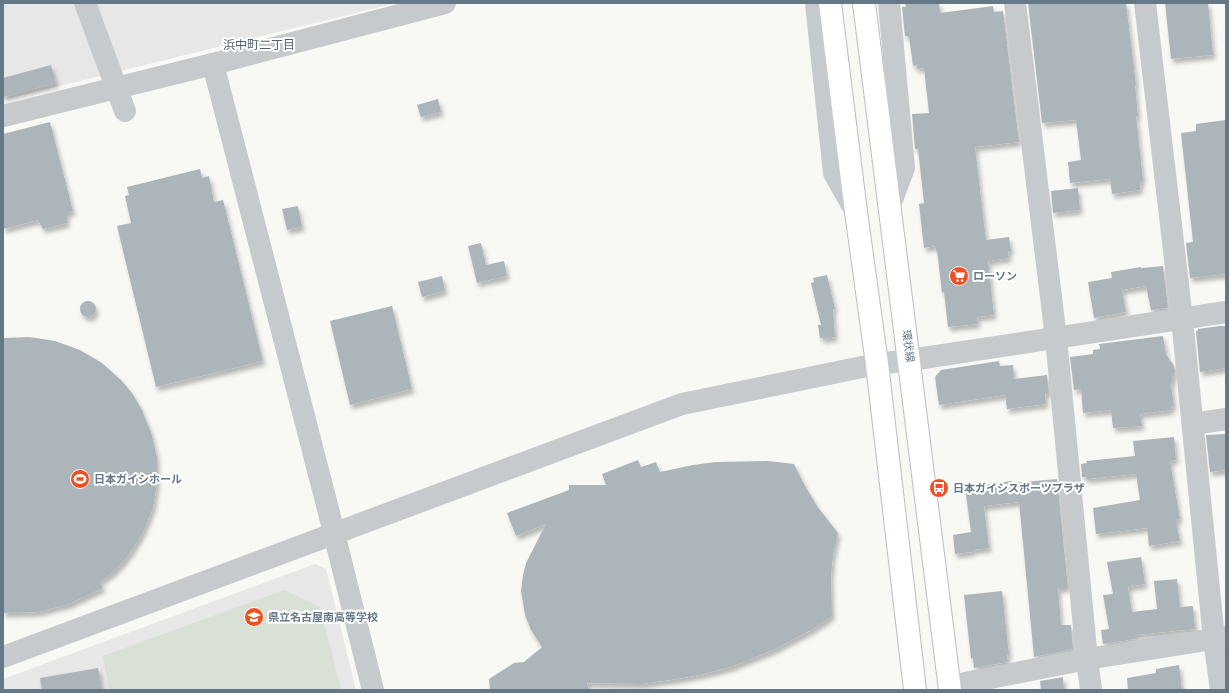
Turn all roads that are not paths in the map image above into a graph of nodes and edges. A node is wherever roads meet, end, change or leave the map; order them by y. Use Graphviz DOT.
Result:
graph roads {
  1 [pos="85,3"];
  2 [pos="445,3"];
  3 [pos="816,3"];
  4 [pos="830,3"];
  5 [pos="864,3"];
  6 [pos="889,3"];
  7 [pos="1015,3"];
  8 [pos="1145,3"];
  9 [pos="213,64"];
  10 [pos="125,111"];
  11 [pos="3,116"];
  12 [pos="889,208"];
  13 [pos="856,212"];
  14 [pos="1226,312"];
  15 [pos="1182,319"];
  16 [pos="1056,338"];
  17 [pos="910,360"];
  18 [pos="877,364"];
  19 [pos="1226,419"];
  20 [pos="1193,424"];
  21 [pos="334,534"];
  22 [pos="1220,638"];
  23 [pos="3,657"];
  24 [pos="1087,659"];
  25 [pos="950,688"];
  26 [pos="373,690"];
  27 [pos="915,690"];
  28 [pos="1091,690"];
  29 [pos="1221,690"];
  1 -- 10 [label="street, bridge"];
  2 -- 9 [label="street"];
  3 -- 13 [label="street"];
  4 -- 13 [label="main road"];
  5 -- 12 [label="main road, 環状線"];
  6 -- 12 [label="street"];
  7 -- 16 [label="street"];
  8 -- 15 [label="street"];
  9 -- 11 [label="street"];
  9 -- 21 [label="street"];
  12 -- 17 [label="main road, 環状線"];
  13 -- 18 [label="main road"];
  14 -- 15 [label="street"];
  15 -- 16 [label="street"];
  15 -- 20 [label="street"];
  16 -- 17 [label="street"];
  16 -- 24 [label="street"];
  17 -- 18 [label="street"];
  17 -- 25 [label="main road, 環状線"];
  18 -- 21 [label="street"];
  18 -- 27 [label="main road"];
  19 -- 20 [label="street"];
  20 -- 22 [label="street"];
  21 -- 23 [label="street"];
  21 -- 26 [label="street"];
  22 -- 24 [label="street"];
  22 -- 29 [label="street"];
  24 -- 25 [label="street"];
  24 -- 28 [label="street"];
}
